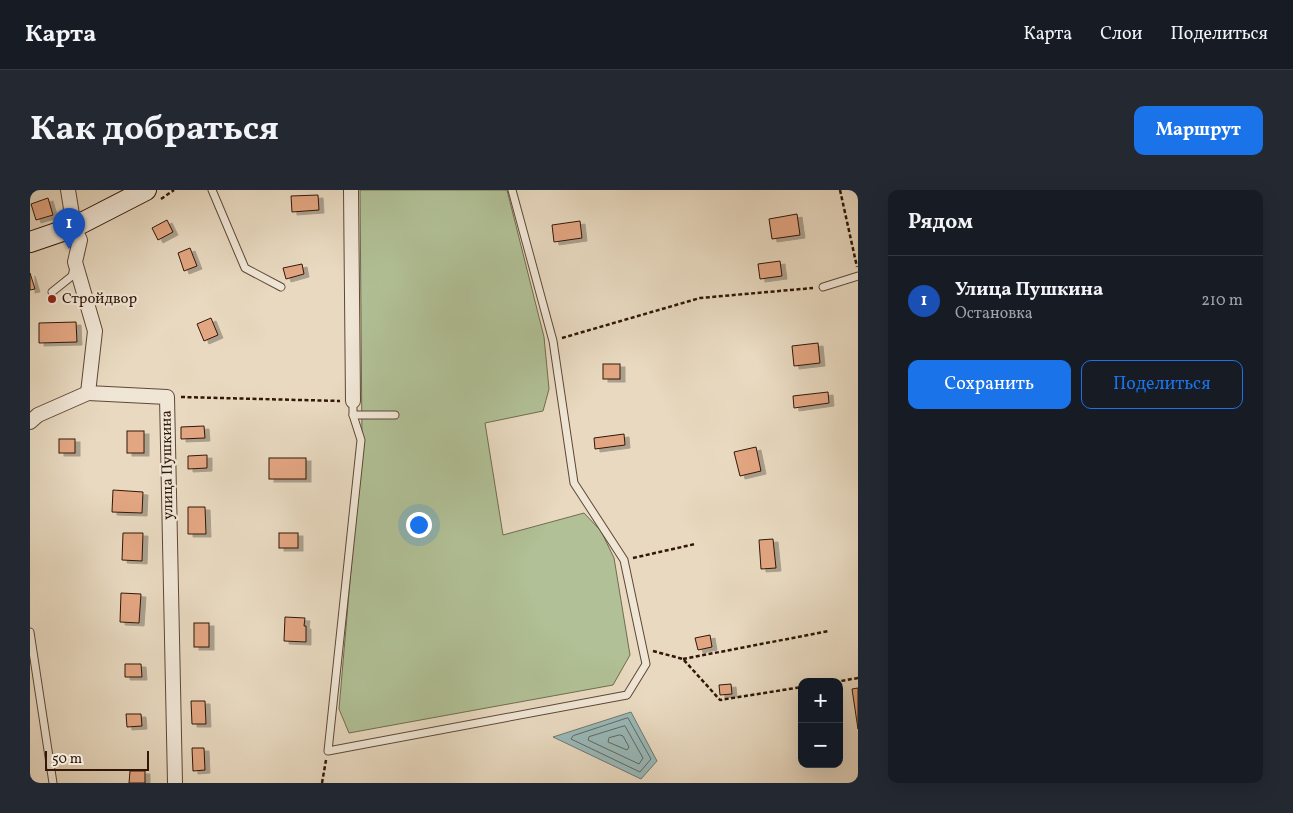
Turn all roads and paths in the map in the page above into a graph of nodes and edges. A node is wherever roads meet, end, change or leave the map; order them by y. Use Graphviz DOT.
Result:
graph roads {
  1 [pos="68,190"];
  2 [pos="146,190"];
  3 [pos="212,190"];
  4 [pos="351,190"];
  5 [pos="512,190"];
  6 [pos="840,190"];
  7 [pos="74,227"];
  8 [pos="30,242"];
  9 [pos="76,262"];
  10 [pos="858,271"];
  11 [pos="858,276"];
  12 [pos="281,287"];
  13 [pos="823,287"];
  14 [pos="52,292"];
  15 [pos="553,341"];
  16 [pos="88,393"];
  17 [pos="167,397"];
  18 [pos="353,401"];
  19 [pos="353,415"];
  20 [pos="395,415"];
  21 [pos="30,422"];
  22 [pos="695,544"];
  23 [pos="624,560"];
  24 [pos="829,631"];
  25 [pos="30,632"];
  26 [pos="642,648"];
  27 [pos="683,659"];
  28 [pos="858,678"];
  29 [pos="843,680"];
  30 [pos="798,688"];
  31 [pos="328,751"];
  32 [pos="53,783"];
  33 [pos="175,783"];
  34 [pos="322,783"];
  1 -- 7 [label="street"];
  2 -- 7 [label="main road"];
  3 -- 12 [label="lane"];
  4 -- 18 [label="street"];
  5 -- 15 [label="lane"];
  6 -- 10 [label="path"];
  7 -- 8 [label="main road"];
  7 -- 9 [label="street"];
  9 -- 14 [label="lane"];
  9 -- 16 [label="street"];
  11 -- 13 [label="lane"];
  13 -- 15 [label="path"];
  15 -- 23 [label="lane"];
  16 -- 17 [label="street, улица Пушкина"];
  16 -- 21 [label="street"];
  17 -- 18 [label="path"];
  17 -- 33 [label="street, улица Пушкина"];
  18 -- 19 [label="lane"];
  19 -- 20 [label="lane"];
  19 -- 31 [label="lane"];
  22 -- 23 [label="path"];
  23 -- 26 [label="lane"];
  24 -- 27 [label="path"];
  25 -- 32 [label="lane"];
  26 -- 27 [label="path"];
  26 -- 31 [label="lane"];
  27 -- 30 [label="path"];
  28 -- 29 [label="path"];
  31 -- 34 [label="path"];
}
